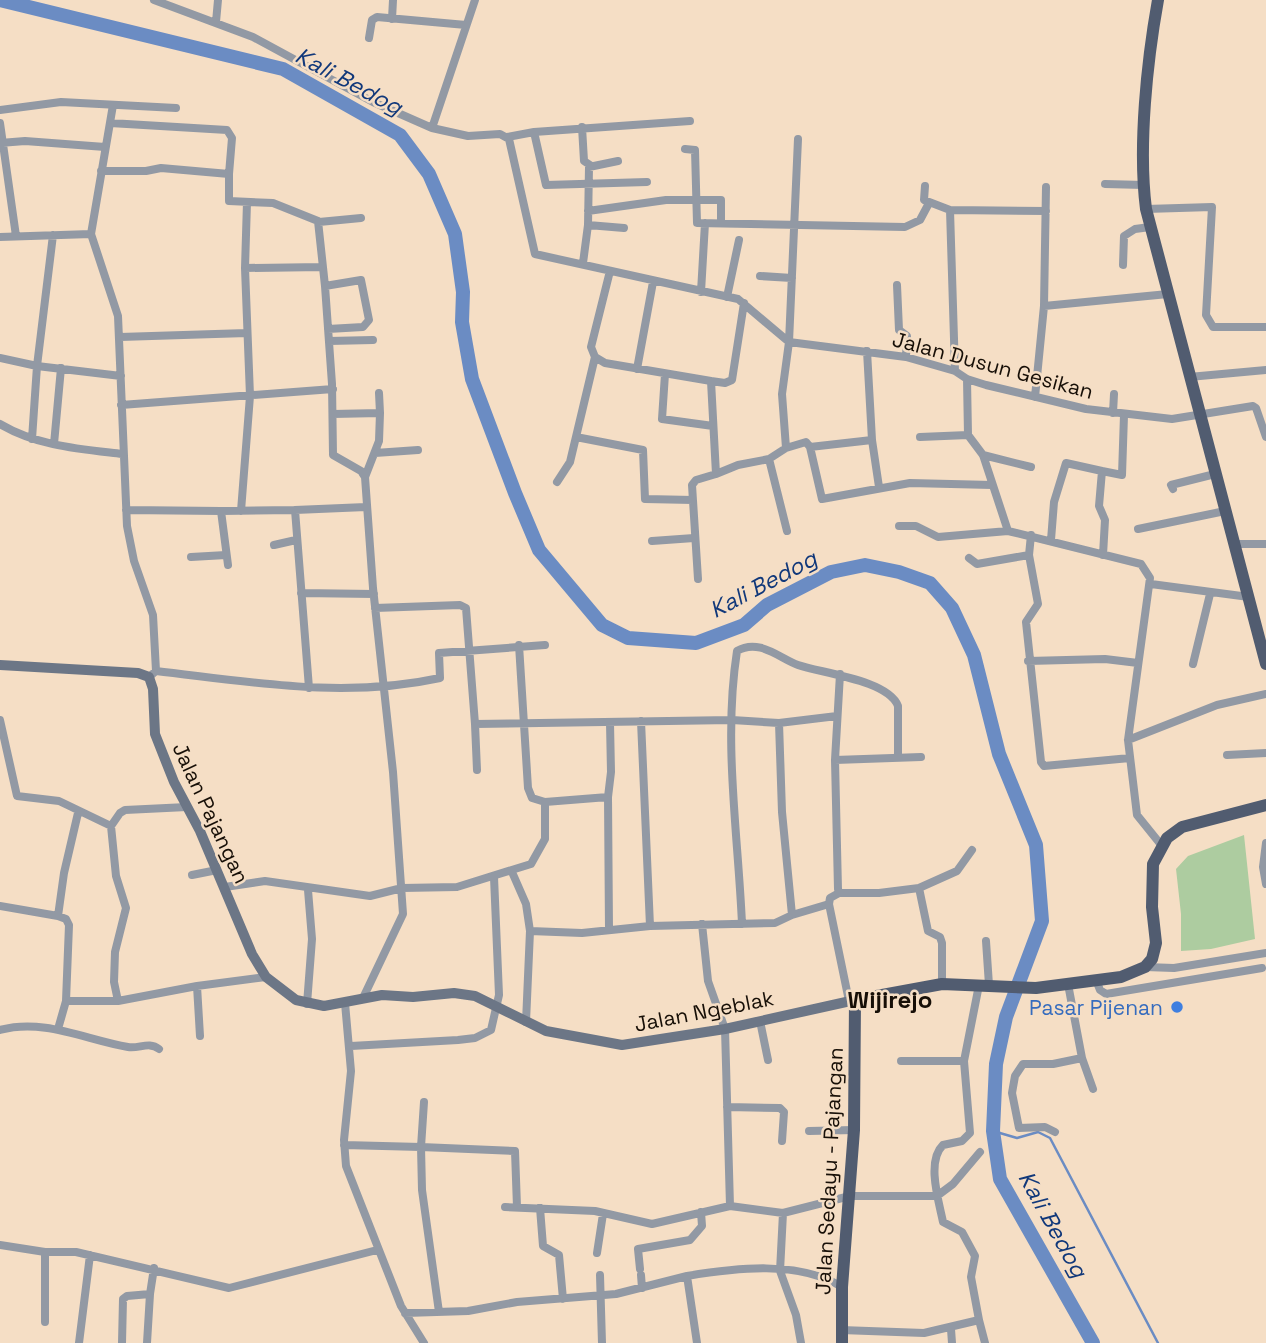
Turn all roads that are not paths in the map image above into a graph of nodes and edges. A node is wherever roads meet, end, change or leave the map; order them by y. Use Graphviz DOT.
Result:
graph roads {
  1 [pos="154,0"];
  2 [pos="218,0"];
  3 [pos="393,0"];
  4 [pos="475,0"];
  5 [pos="1158,0"];
  6 [pos="392,19"];
  7 [pos="216,22"];
  8 [pos="466,25"];
  9 [pos="369,38"];
  10 [pos="113,105"];
  11 [pos="176,108"];
  12 [pos="0,110"];
  13 [pos="690,121"];
  14 [pos="0,123"];
  15 [pos="110,123"];
  16 [pos="582,127"];
  17 [pos="432,128"];
  18 [pos="534,132"];
  19 [pos="798,139"];
  20 [pos="508,140"];
  21 [pos="1,143"];
  22 [pos="106,146"];
  23 [pos="685,149"];
  24 [pos="618,161"];
  25 [pos="590,165"];
  26 [pos="100,171"];
  27 [pos="229,174"];
  28 [pos="646,182"];
  29 [pos="1105,184"];
  30 [pos="588,185"];
  31 [pos="1144,185"];
  32 [pos="925,186"];
  33 [pos="1046,187"];
  34 [pos="695,200"];
  35 [pos="247,202"];
  36 [pos="928,205"];
  37 [pos="1146,209"];
  38 [pos="589,211"];
  39 [pos="950,211"];
  40 [pos="1046,211"];
  41 [pos="361,218"];
  42 [pos="319,222"];
  43 [pos="705,223"];
  44 [pos="721,223"];
  45 [pos="588,225"];
  46 [pos="794,225"];
  47 [pos="1150,227"];
  48 [pos="624,228"];
  49 [pos="91,234"];
  50 [pos="53,235"];
  51 [pos="16,236"];
  52 [pos="0,237"];
  53 [pos="739,240"];
  54 [pos="583,264"];
  55 [pos="1123,265"];
  56 [pos="323,267"];
  57 [pos="245,268"];
  58 [pos="610,271"];
  59 [pos="760,276"];
  60 [pos="792,278"];
  61 [pos="653,282"];
  62 [pos="897,285"];
  63 [pos="325,286"];
  64 [pos="701,292"];
  65 [pos="1168,294"];
  66 [pos="727,296"];
  67 [pos="744,303"];
  68 [pos="1044,306"];
  69 [pos="1266,327"];
  70 [pos="328,329"];
  71 [pos="247,333"];
  72 [pos="120,337"];
  73 [pos="373,340"];
  74 [pos="329,341"];
  75 [pos="789,342"];
  76 [pos="867,351"];
  77 [pos="906,356"];
  78 [pos="594,357"];
  79 [pos="0,358"];
  80 [pos="37,366"];
  81 [pos="61,369"];
  82 [pos="637,369"];
  83 [pos="955,370"];
  84 [pos="1266,370"];
  85 [pos="665,373"];
  86 [pos="121,376"];
  87 [pos="1189,377"];
  88 [pos="967,379"];
  89 [pos="711,382"];
  90 [pos="332,388"];
  91 [pos="379,393"];
  92 [pos="1114,394"];
  93 [pos="250,396"];
  94 [pos="1035,397"];
  95 [pos="121,405"];
  96 [pos="380,413"];
  97 [pos="1113,413"];
  98 [pos="333,414"];
  99 [pos="1124,415"];
  100 [pos="1199,415"];
  101 [pos="0,424"];
  102 [pos="713,426"];
  103 [pos="968,435"];
  104 [pos="576,437"];
  105 [pos="920,437"];
  106 [pos="1266,437"];
  107 [pos="32,439"];
  108 [pos="872,440"];
  109 [pos="54,444"];
  110 [pos="810,447"];
  111 [pos="786,449"];
  112 [pos="418,450"];
  113 [pos="375,453"];
  114 [pos="122,454"];
  115 [pos="983,455"];
  116 [pos="769,459"];
  117 [pos="1031,467"];
  118 [pos="1102,471"];
  119 [pos="716,474"];
  120 [pos="1215,474"];
  121 [pos="365,477"];
  122 [pos="556,482"];
  123 [pos="992,485"];
  124 [pos="879,487"];
  125 [pos="1173,489"];
  126 [pos="693,500"];
  127 [pos="366,507"];
  128 [pos="127,510"];
  129 [pos="295,510"];
  130 [pos="221,511"];
  131 [pos="242,511"];
  132 [pos="1225,511"];
  133 [pos="899,526"];
  134 [pos="1138,529"];
  135 [pos="787,531"];
  136 [pos="1008,531"];
  137 [pos="1031,535"];
  138 [pos="694,538"];
  139 [pos="296,540"];
  140 [pos="1051,540"];
  141 [pos="652,541"];
  142 [pos="1234,544"];
  143 [pos="1266,544"];
  144 [pos="274,545"];
  145 [pos="226,555"];
  146 [pos="1029,555"];
  147 [pos="1103,555"];
  148 [pos="191,557"];
  149 [pos="969,558"];
  150 [pos="228,565"];
  151 [pos="698,579"];
  152 [pos="1151,584"];
  153 [pos="301,593"];
  154 [pos="374,594"];
  155 [pos="1210,594"];
  156 [pos="1249,597"];
  157 [pos="375,608"];
  158 [pos="519,645"];
  159 [pos="545,645"];
  160 [pos="470,650"];
  161 [pos="1028,661"];
  162 [pos="1138,663"];
  163 [pos="1193,664"];
  164 [pos="1266,664"];
  165 [pos="0,665"];
  166 [pos="153,674"];
  167 [pos="840,674"];
  168 [pos="309,688"];
  169 [pos="384,688"];
  170 [pos="1266,694"];
  171 [pos="837,716"];
  172 [pos="0,720"];
  173 [pos="732,720"];
  174 [pos="525,722"];
  175 [pos="641,722"];
  176 [pos="610,723"];
  177 [pos="779,723"];
  178 [pos="475,724"];
  179 [pos="1128,740"];
  180 [pos="1266,753"];
  181 [pos="1227,755"];
  182 [pos="898,756"];
  183 [pos="921,757"];
  184 [pos="1130,758"];
  185 [pos="835,760"];
  186 [pos="477,770"];
  187 [pos="608,797"];
  188 [pos="545,802"];
  189 [pos="1266,805"];
  190 [pos="187,807"];
  191 [pos="78,813"];
  192 [pos="111,826"];
  193 [pos="1266,844"];
  194 [pos="1161,846"];
  195 [pos="972,850"];
  196 [pos="217,870"];
  197 [pos="512,872"];
  198 [pos="192,875"];
  199 [pos="494,877"];
  200 [pos="1266,884"];
  201 [pos="225,887"];
  202 [pos="402,888"];
  203 [pos="919,888"];
  204 [pos="308,890"];
  205 [pos="839,893"];
  206 [pos="829,904"];
  207 [pos="0,906"];
  208 [pos="792,915"];
  209 [pos="58,916"];
  210 [pos="702,924"];
  211 [pos="742,924"];
  212 [pos="650,926"];
  213 [pos="609,930"];
  214 [pos="530,931"];
  215 [pos="986,941"];
  216 [pos="1266,953"];
  217 [pos="1245,956"];
  218 [pos="1145,967"];
  219 [pos="1262,968"];
  220 [pos="1248,970"];
  221 [pos="266,976"];
  222 [pos="1096,980"];
  223 [pos="942,984"];
  224 [pos="1068,984"];
  225 [pos="988,985"];
  226 [pos="197,986"];
  227 [pos="363,998"];
  228 [pos="66,1000"];
  229 [pos="118,1000"];
  230 [pos="852,1001"];
  231 [pos="345,1003"];
  232 [pos="307,1004"];
  233 [pos="495,1004"];
  234 [pos="760,1021"];
  235 [pos="526,1022"];
  236 [pos="58,1029"];
  237 [pos="725,1029"];
  238 [pos="0,1030"];
  239 [pos="200,1036"];
  240 [pos="351,1046"];
  241 [pos="159,1049"];
  242 [pos="1082,1058"];
  243 [pos="768,1060"];
  244 [pos="964,1061"];
  245 [pos="901,1062"];
  246 [pos="1093,1090"];
  247 [pos="424,1102"];
  248 [pos="727,1107"];
  249 [pos="854,1130"];
  250 [pos="809,1131"];
  251 [pos="1055,1132"];
  252 [pos="782,1140"];
  253 [pos="344,1145"];
  254 [pos="421,1147"];
  255 [pos="980,1152"];
  256 [pos="850,1196"];
  257 [pos="937,1196"];
  258 [pos="730,1206"];
  259 [pos="505,1207"];
  260 [pos="517,1207"];
  261 [pos="540,1208"];
  262 [pos="701,1212"];
  263 [pos="783,1213"];
  264 [pos="603,1214"];
  265 [pos="0,1245"];
  266 [pos="377,1250"];
  267 [pos="45,1252"];
  268 [pos="597,1253"];
  269 [pos="90,1255"];
  270 [pos="154,1268"];
  271 [pos="780,1271"];
  272 [pos="600,1275"];
  273 [pos="687,1276"];
  274 [pos="842,1287"];
  275 [pos="642,1288"];
  276 [pos="150,1294"];
  277 [pos="600,1297"];
  278 [pos="563,1299"];
  279 [pos="439,1312"];
  280 [pos="405,1313"];
  281 [pos="979,1320"];
  282 [pos="45,1322"];
  283 [pos="950,1329"];
  284 [pos="841,1336"];
  285 [pos="79,1343"];
  286 [pos="122,1343"];
  287 [pos="147,1343"];
  288 [pos="424,1343"];
  289 [pos="601,1343"];
  290 [pos="697,1343"];
  291 [pos="801,1343"];
  292 [pos="952,1343"];
  293 [pos="985,1343"];
  1 -- 7 [label="street"];
  2 -- 7 [label="street"];
  3 -- 6 [label="street"];
  4 -- 8 [label="street"];
  5 -- 31 [label="main road"];
  6 -- 8 [label="street"];
  6 -- 9 [label="street"];
  7 -- 17 [label="street"];
  8 -- 17 [label="street"];
  10 -- 11 [label="street"];
  10 -- 12 [label="street"];
  10 -- 15 [label="street"];
  13 -- 16 [label="street"];
  14 -- 21 [label="street"];
  15 -- 22 [label="street"];
  15 -- 27 [label="street"];
  16 -- 18 [label="street"];
  16 -- 25 [label="street"];
  17 -- 20 [label="street"];
  18 -- 20 [label="street"];
  18 -- 30 [label="street"];
  19 -- 46 [label="street"];
  20 -- 54 [label="street"];
  21 -- 22 [label="street"];
  21 -- 51 [label="street"];
  22 -- 26 [label="street"];
  23 -- 34 [label="street"];
  24 -- 25 [label="street"];
  25 -- 30 [label="street"];
  26 -- 27 [label="street"];
  26 -- 49 [label="street"];
  27 -- 35 [label="street"];
  28 -- 30 [label="street"];
  29 -- 31 [label="street"];
  30 -- 38 [label="street"];
  31 -- 37 [label="main road"];
  32 -- 36 [label="street"];
  33 -- 40 [label="street"];
  34 -- 38 [label="street"];
  34 -- 43 [label="street"];
  34 -- 44 [label="street"];
  35 -- 42 [label="street"];
  35 -- 57 [label="street"];
  36 -- 39 [label="street"];
  36 -- 46 [label="street"];
  37 -- 47 [label="main road"];
  37 -- 69 [label="street"];
  38 -- 45 [label="street"];
  39 -- 40 [label="street"];
  39 -- 83 [label="street"];
  40 -- 68 [label="street"];
  41 -- 42 [label="street"];
  42 -- 56 [label="street"];
  43 -- 44 [label="street"];
  43 -- 64 [label="street"];
  44 -- 46 [label="street"];
  45 -- 48 [label="street"];
  45 -- 54 [label="street"];
  46 -- 60 [label="street"];
  47 -- 55 [label="street"];
  47 -- 65 [label="main road"];
  49 -- 50 [label="street"];
  49 -- 72 [label="street"];
  50 -- 51 [label="street"];
  50 -- 80 [label="street"];
  51 -- 52 [label="street"];
  53 -- 66 [label="street"];
  54 -- 58 [label="street"];
  56 -- 57 [label="street"];
  56 -- 63 [label="street"];
  57 -- 71 [label="street"];
  58 -- 61 [label="street"];
  58 -- 78 [label="street"];
  59 -- 60 [label="street"];
  60 -- 75 [label="street"];
  61 -- 64 [label="street"];
  61 -- 82 [label="street"];
  62 -- 77 [label="street"];
  63 -- 70 [label="street"];
  63 -- 70 [label="street"];
  64 -- 66 [label="street"];
  65 -- 68 [label="street"];
  65 -- 87 [label="main road"];
  66 -- 67 [label="street"];
  67 -- 75 [label="street"];
  67 -- 89 [label="street"];
  68 -- 94 [label="street"];
  70 -- 74 [label="street"];
  71 -- 72 [label="street"];
  71 -- 93 [label="street"];
  72 -- 86 [label="street"];
  73 -- 74 [label="street"];
  74 -- 90 [label="street"];
  75 -- 76 [label="street, Jalan Dusun Gesikan"];
  75 -- 111 [label="street"];
  76 -- 77 [label="street, Jalan Dusun Gesikan"];
  76 -- 108 [label="street"];
  77 -- 83 [label="street, Jalan Dusun Gesikan"];
  78 -- 82 [label="street"];
  78 -- 104 [label="street"];
  79 -- 80 [label="street"];
  80 -- 81 [label="street"];
  80 -- 107 [label="street"];
  81 -- 86 [label="street"];
  81 -- 109 [label="street"];
  82 -- 85 [label="street"];
  83 -- 88 [label="street, Jalan Dusun Gesikan"];
  84 -- 87 [label="street"];
  85 -- 89 [label="street"];
  85 -- 102 [label="street"];
  86 -- 95 [label="street"];
  87 -- 100 [label="main road"];
  88 -- 94 [label="street, Jalan Dusun Gesikan"];
  88 -- 103 [label="street"];
  89 -- 102 [label="street"];
  90 -- 93 [label="street"];
  90 -- 98 [label="street"];
  91 -- 96 [label="street"];
  92 -- 97 [label="street"];
  93 -- 95 [label="street"];
  93 -- 131 [label="street"];
  94 -- 97 [label="street, Jalan Dusun Gesikan"];
  95 -- 114 [label="street"];
  96 -- 98 [label="street"];
  96 -- 113 [label="street"];
  97 -- 99 [label="street, Jalan Dusun Gesikan"];
  98 -- 121 [label="street"];
  99 -- 100 [label="street, Jalan Dusun Gesikan"];
  99 -- 118 [label="street"];
  100 -- 106 [label="street, Jalan Dusun Gesikan"];
  100 -- 120 [label="main road"];
  101 -- 107 [label="street"];
  102 -- 119 [label="street"];
  103 -- 105 [label="street"];
  103 -- 115 [label="street"];
  104 -- 122 [label="street"];
  104 -- 126 [label="street"];
  107 -- 109 [label="street"];
  108 -- 110 [label="street"];
  108 -- 124 [label="street"];
  109 -- 114 [label="street"];
  110 -- 111 [label="street"];
  110 -- 124 [label="street"];
  111 -- 116 [label="street"];
  112 -- 113 [label="street"];
  113 -- 121 [label="street"];
  114 -- 128 [label="street"];
  115 -- 117 [label="street"];
  115 -- 123 [label="street"];
  116 -- 119 [label="street"];
  116 -- 135 [label="street"];
  118 -- 140 [label="street"];
  118 -- 147 [label="street"];
  119 -- 126 [label="street"];
  120 -- 125 [label="street"];
  120 -- 132 [label="main road"];
  121 -- 127 [label="street"];
  123 -- 124 [label="street"];
  123 -- 136 [label="street"];
  126 -- 138 [label="street"];
  127 -- 129 [label="street"];
  127 -- 154 [label="street"];
  128 -- 130 [label="street"];
  128 -- 166 [label="street"];
  129 -- 131 [label="street"];
  129 -- 139 [label="street"];
  130 -- 131 [label="street"];
  130 -- 145 [label="street"];
  132 -- 134 [label="street"];
  132 -- 142 [label="main road"];
  133 -- 136 [label="street"];
  136 -- 137 [label="street"];
  137 -- 140 [label="street"];
  137 -- 146 [label="street"];
  138 -- 141 [label="street"];
  138 -- 151 [label="street"];
  139 -- 144 [label="street"];
  139 -- 153 [label="street"];
  140 -- 147 [label="street"];
  142 -- 143 [label="street"];
  142 -- 156 [label="main road"];
  145 -- 148 [label="street"];
  145 -- 150 [label="street"];
  146 -- 149 [label="street"];
  146 -- 161 [label="street"];
  147 -- 152 [label="street"];
  152 -- 155 [label="street"];
  152 -- 162 [label="street"];
  153 -- 154 [label="street"];
  153 -- 168 [label="street"];
  154 -- 157 [label="street"];
  155 -- 156 [label="street"];
  155 -- 163 [label="street"];
  156 -- 164 [label="main road"];
  157 -- 160 [label="street"];
  157 -- 169 [label="street"];
  158 -- 159 [label="street"];
  158 -- 160 [label="street"];
  158 -- 174 [label="street"];
  160 -- 169 [label="street"];
  160 -- 178 [label="street"];
  161 -- 162 [label="street"];
  161 -- 184 [label="street"];
  162 -- 179 [label="street"];
  165 -- 166 [label="main road"];
  166 -- 168 [label="street"];
  166 -- 190 [label="main road, Jalan Pajangan"];
  167 -- 171 [label="street"];
  167 -- 173 [label="street"];
  167 -- 182 [label="street"];
  168 -- 169 [label="street"];
  169 -- 202 [label="street"];
  170 -- 179 [label="street"];
  171 -- 177 [label="street"];
  171 -- 185 [label="street"];
  172 -- 191 [label="street"];
  173 -- 175 [label="street"];
  173 -- 177 [label="street"];
  173 -- 211 [label="street"];
  174 -- 176 [label="street"];
  174 -- 178 [label="street"];
  174 -- 188 [label="street"];
  175 -- 176 [label="street"];
  175 -- 212 [label="street"];
  176 -- 187 [label="street"];
  177 -- 208 [label="street"];
  178 -- 186 [label="street"];
  179 -- 184 [label="street"];
  180 -- 181 [label="street"];
  182 -- 183 [label="street"];
  182 -- 185 [label="street"];
  184 -- 194 [label="street"];
  185 -- 205 [label="street"];
  187 -- 188 [label="street"];
  187 -- 213 [label="street"];
  188 -- 197 [label="street"];
  189 -- 194 [label="main road"];
  190 -- 192 [label="street"];
  190 -- 196 [label="main road, Jalan Pajangan"];
  191 -- 192 [label="street"];
  191 -- 209 [label="street"];
  192 -- 229 [label="street"];
  193 -- 200 [label="street"];
  194 -- 218 [label="main road"];
  195 -- 203 [label="street"];
  196 -- 198 [label="street"];
  196 -- 201 [label="main road, Jalan Pajangan"];
  197 -- 199 [label="street"];
  197 -- 214 [label="street"];
  199 -- 202 [label="street"];
  199 -- 233 [label="street"];
  201 -- 204 [label="street"];
  201 -- 221 [label="main road, Jalan Pajangan"];
  202 -- 204 [label="street"];
  202 -- 227 [label="street"];
  203 -- 205 [label="street"];
  203 -- 223 [label="street"];
  204 -- 232 [label="street"];
  205 -- 206 [label="street"];
  206 -- 208 [label="street"];
  206 -- 230 [label="street"];
  207 -- 209 [label="street"];
  208 -- 211 [label="street"];
  209 -- 228 [label="street"];
  210 -- 211 [label="street"];
  210 -- 212 [label="street"];
  210 -- 237 [label="street"];
  212 -- 213 [label="street"];
  213 -- 214 [label="street"];
  214 -- 235 [label="street"];
  215 -- 225 [label="street"];
  216 -- 217 [label="street"];
  217 -- 218 [label="street"];
  217 -- 220 [label="street"];
  218 -- 222 [label="main road, Jalan Ngeblak"];
  219 -- 220 [label="street"];
  220 -- 222 [label="street"];
  221 -- 226 [label="street"];
  221 -- 232 [label="main road, Jalan Pajangan"];
  222 -- 224 [label="main road, Jalan Ngeblak"];
  223 -- 225 [label="main road, Jalan Ngeblak"];
  223 -- 230 [label="main road, Jalan Ngeblak"];
  224 -- 225 [label="main road, Jalan Ngeblak"];
  224 -- 242 [label="street"];
  225 -- 244 [label="street"];
  226 -- 229 [label="street"];
  226 -- 239 [label="street"];
  227 -- 231 [label="main road, Jalan Ngeblak"];
  227 -- 233 [label="main road, Jalan Ngeblak"];
  228 -- 229 [label="street"];
  228 -- 236 [label="street"];
  230 -- 234 [label="main road, Jalan Ngeblak"];
  230 -- 249 [label="main road, Jalan Sedayu - Pajangan"];
  231 -- 232 [label="main road"];
  231 -- 240 [label="street"];
  233 -- 235 [label="main road, Jalan Ngeblak"];
  233 -- 240 [label="street"];
  234 -- 237 [label="main road, Jalan Ngeblak"];
  234 -- 243 [label="street"];
  235 -- 237 [label="main road, Jalan Ngeblak"];
  236 -- 238 [label="street"];
  236 -- 241 [label="street"];
  237 -- 248 [label="street"];
  240 -- 253 [label="street"];
  242 -- 246 [label="street"];
  242 -- 251 [label="street"];
  244 -- 245 [label="street"];
  244 -- 257 [label="street"];
  247 -- 254 [label="street"];
  248 -- 252 [label="street"];
  248 -- 258 [label="street"];
  249 -- 250 [label="street"];
  249 -- 256 [label="main road, Jalan Sedayu - Pajangan"];
  253 -- 254 [label="street"];
  253 -- 266 [label="street"];
  254 -- 260 [label="street"];
  254 -- 279 [label="street"];
  255 -- 257 [label="street"];
  256 -- 257 [label="street"];
  256 -- 263 [label="street"];
  256 -- 274 [label="main road, Jalan Sedayu - Pajangan"];
  257 -- 281 [label="street"];
  258 -- 262 [label="street"];
  258 -- 263 [label="street"];
  259 -- 260 [label="street"];
  260 -- 261 [label="street"];
  261 -- 264 [label="street"];
  261 -- 278 [label="street"];
  262 -- 264 [label="street"];
  262 -- 275 [label="street"];
  263 -- 271 [label="street"];
  264 -- 268 [label="street"];
  265 -- 267 [label="street"];
  266 -- 270 [label="street"];
  266 -- 280 [label="street"];
  267 -- 269 [label="street"];
  267 -- 282 [label="street"];
  269 -- 270 [label="street"];
  269 -- 285 [label="street"];
  270 -- 276 [label="street"];
  271 -- 273 [label="street"];
  271 -- 274 [label="street"];
  271 -- 291 [label="street"];
  272 -- 277 [label="street"];
  273 -- 275 [label="street"];
  273 -- 290 [label="street"];
  274 -- 284 [label="main road, Jalan Sedayu - Pajangan"];
  275 -- 277 [label="street"];
  276 -- 286 [label="street"];
  276 -- 287 [label="street"];
  277 -- 278 [label="street"];
  277 -- 289 [label="street"];
  278 -- 279 [label="street"];
  279 -- 280 [label="street"];
  280 -- 288 [label="street"];
  281 -- 283 [label="street"];
  281 -- 293 [label="street"];
  283 -- 284 [label="street"];
  283 -- 292 [label="street"];
}
